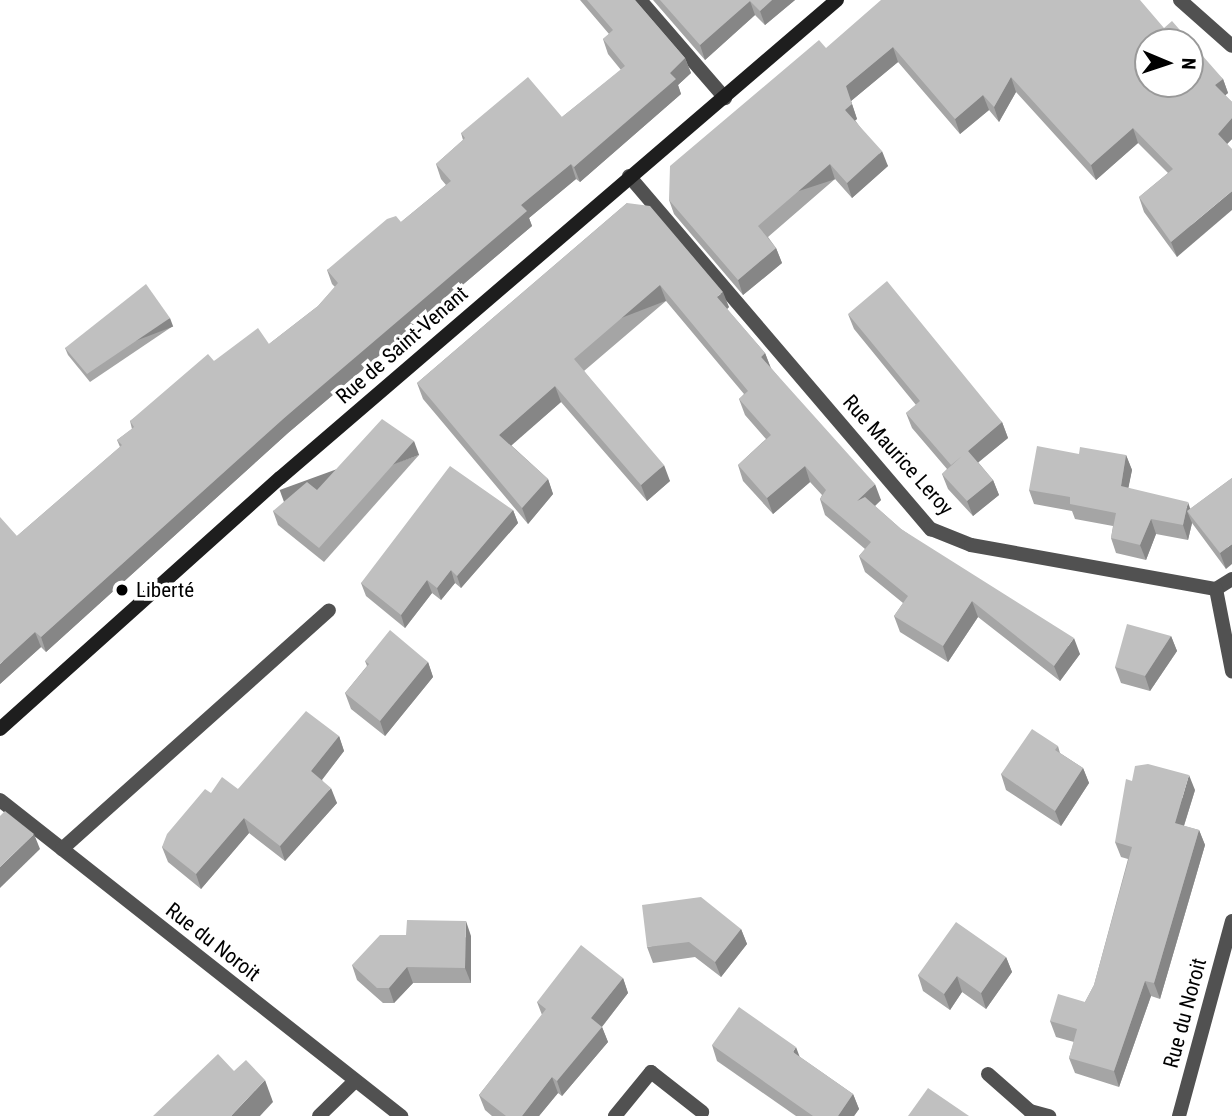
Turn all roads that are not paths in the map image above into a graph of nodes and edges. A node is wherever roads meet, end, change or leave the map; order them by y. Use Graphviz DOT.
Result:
graph roads {
  1 [pos="640,0"];
  2 [pos="837,0"];
  3 [pos="1180,0"];
  4 [pos="1232,46"];
  5 [pos="725,98"];
  6 [pos="629,176"];
  7 [pos="1232,579"];
  8 [pos="1216,589"];
  9 [pos="329,610"];
  10 [pos="1232,671"];
  11 [pos="0,729"];
  12 [pos="0,800"];
  13 [pos="62,849"];
  14 [pos="1232,921"];
  15 [pos="988,1074"];
  16 [pos="355,1080"];
  17 [pos="702,1112"];
  18 [pos="318,1116"];
  19 [pos="401,1116"];
  20 [pos="615,1116"];
  21 [pos="1049,1116"];
  22 [pos="1179,1116"];
  1 -- 5 [label="street"];
  2 -- 5 [label="main road, Rue de Saint-Venant"];
  3 -- 4 [label="street"];
  5 -- 6 [label="main road, Rue de Saint-Venant"];
  6 -- 8 [label="street, Rue Maurice Leroy"];
  6 -- 11 [label="main road, Rue de Saint-Venant"];
  7 -- 8 [label="street"];
  8 -- 10 [label="street"];
  9 -- 13 [label="street"];
  12 -- 13 [label="street, Rue du Noroit"];
  13 -- 16 [label="street, Rue du Noroit"];
  14 -- 22 [label="street, Rue du Noroit"];
  15 -- 21 [label="street"];
  16 -- 18 [label="street"];
  16 -- 19 [label="street, Rue du Noroit"];
  17 -- 20 [label="street"];
}
